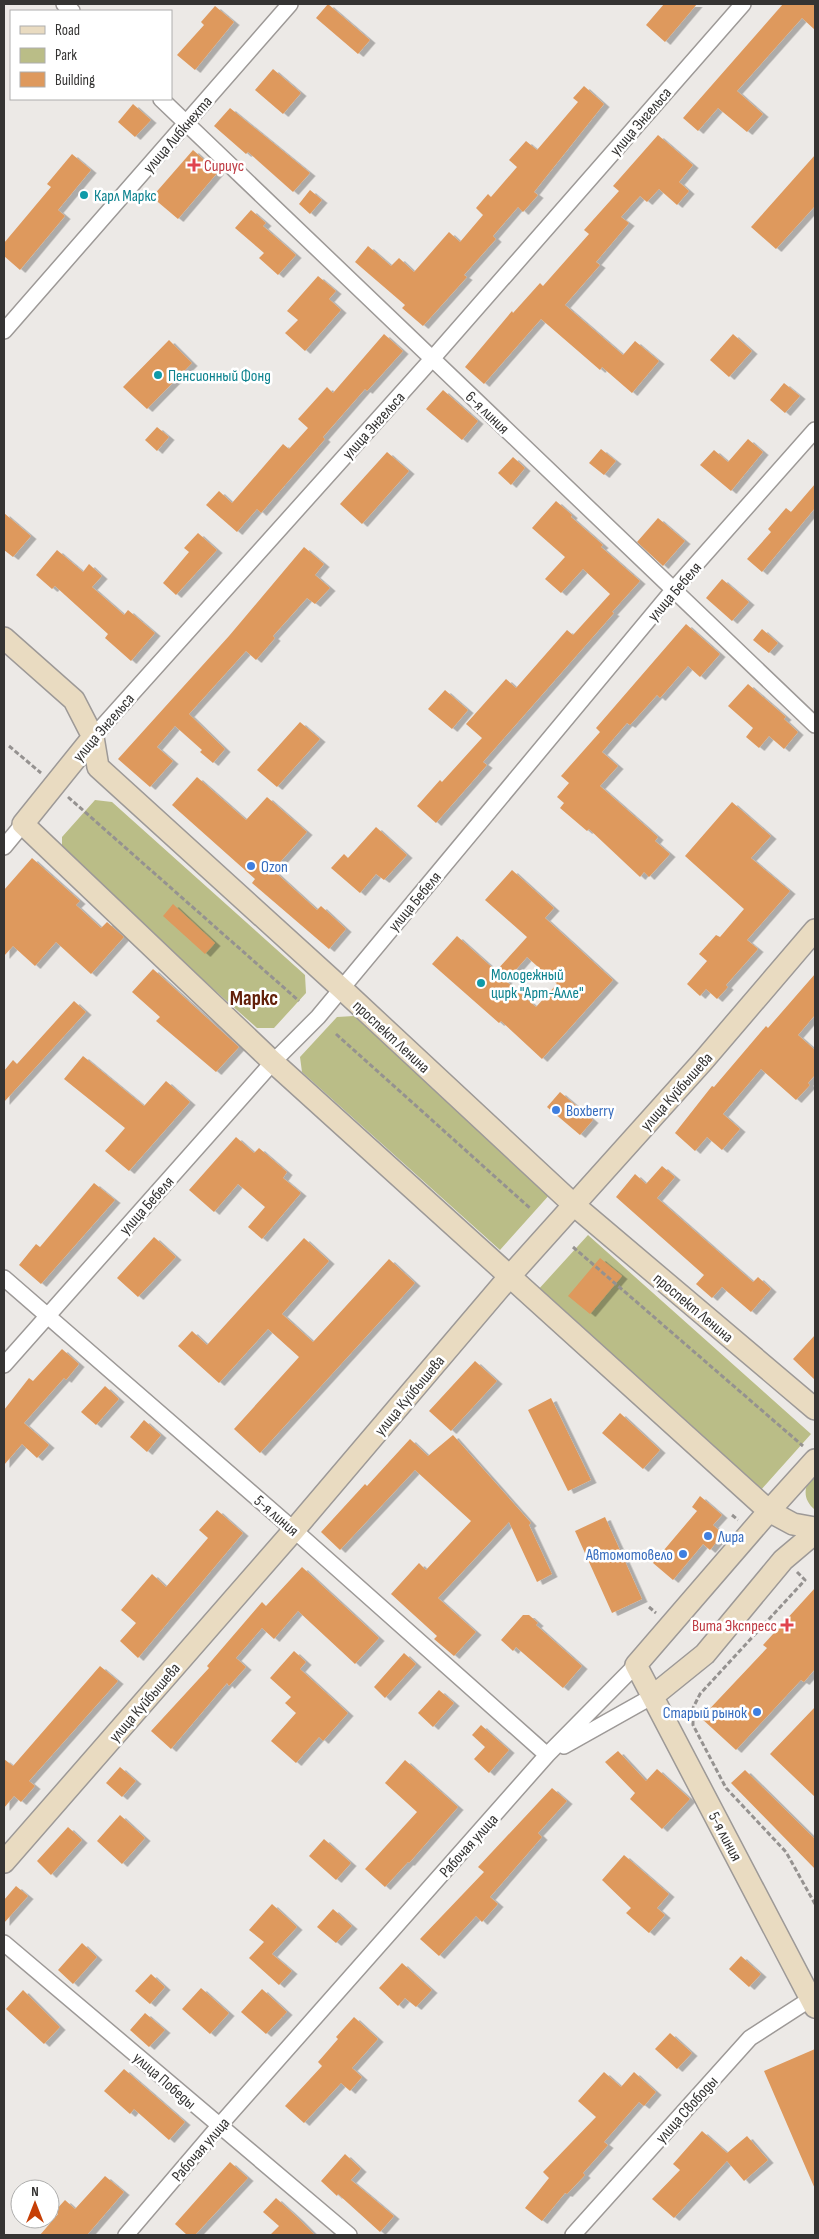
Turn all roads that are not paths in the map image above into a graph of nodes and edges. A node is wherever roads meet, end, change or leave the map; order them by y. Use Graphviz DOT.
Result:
graph roads {
  1 [pos="290,4"];
  2 [pos="743,4"];
  3 [pos="162,100"];
  4 [pos="186,123"];
  5 [pos="4,332"];
  6 [pos="432,359"];
  7 [pos="815,430"];
  8 [pos="674,590"];
  9 [pos="4,638"];
  10 [pos="815,725"];
  11 [pos="92,738"];
  12 [pos="23,824"];
  13 [pos="4,847"];
  14 [pos="815,930"];
  15 [pos="341,988"];
  16 [pos="273,1062"];
  17 [pos="574,1206"];
  18 [pos="509,1277"];
  19 [pos="4,1278"];
  20 [pos="46,1316"];
  21 [pos="4,1365"];
  22 [pos="815,1410"];
  23 [pos="812,1455"];
  24 [pos="769,1510"];
  25 [pos="815,1528"];
  26 [pos="294,1530"];
  27 [pos="815,1532"];
  28 [pos="636,1665"];
  29 [pos="653,1696"];
  30 [pos="547,1755"];
  31 [pos="4,1862"];
  32 [pos="4,1943"];
  33 [pos="814,2002"];
  34 [pos="218,2126"];
  35 [pos="126,2235"];
  36 [pos="350,2235"];
  37 [pos="574,2235"];
  1 -- 4 [label="street, улица Либкнехта"];
  2 -- 6 [label="street, улица Энгельса"];
  3 -- 4 [label="street, 6-я линия"];
  4 -- 5 [label="street, улица Либкнехта"];
  4 -- 6 [label="street, 6-я линия"];
  6 -- 8 [label="street, 6-я линия"];
  6 -- 11 [label="street, улица Энгельса"];
  7 -- 8 [label="street, улица Бебеля"];
  8 -- 10 [label="street, 6-я линия"];
  8 -- 15 [label="street, улица Бебеля"];
  9 -- 11 [label="street, проспект Ленина"];
  11 -- 12 [label="street, улица Энгельса"];
  11 -- 15 [label="street, проспект Ленина"];
  12 -- 13 [label="street, улица Энгельса"];
  12 -- 16 [label="street"];
  14 -- 17 [label="street, улица Куйбышева"];
  15 -- 16 [label="street, улица Бебеля"];
  15 -- 17 [label="street, проспект Ленина"];
  16 -- 18 [label="street"];
  16 -- 20 [label="street, улица Бебеля"];
  17 -- 18 [label="street, улица Куйбышева"];
  17 -- 22 [label="street, проспект Ленина"];
  18 -- 24 [label="street"];
  18 -- 26 [label="street, улица Куйбышева"];
  19 -- 20 [label="street, 5-я линия"];
  20 -- 21 [label="street, улица Бебеля"];
  20 -- 26 [label="street, 5-я линия"];
  23 -- 24 [label="street, Рабочая улица"];
  24 -- 25 [label="street"];
  24 -- 28 [label="street, Рабочая улица"];
  26 -- 30 [label="street, 5-я линия"];
  26 -- 31 [label="street, улица Куйбышева"];
  27 -- 29 [label="street"];
  28 -- 29 [label="street, 5-я линия"];
  28 -- 30 [label="street, Рабочая улица"];
  29 -- 30 [label="street"];
  29 -- 33 [label="street, 5-я линия"];
  30 -- 34 [label="street, Рабочая улица"];
  32 -- 34 [label="street, улица Победы"];
  33 -- 37 [label="street, улица Свободы"];
  34 -- 35 [label="street, Рабочая улица"];
  34 -- 36 [label="street, улица Победы"];
}
